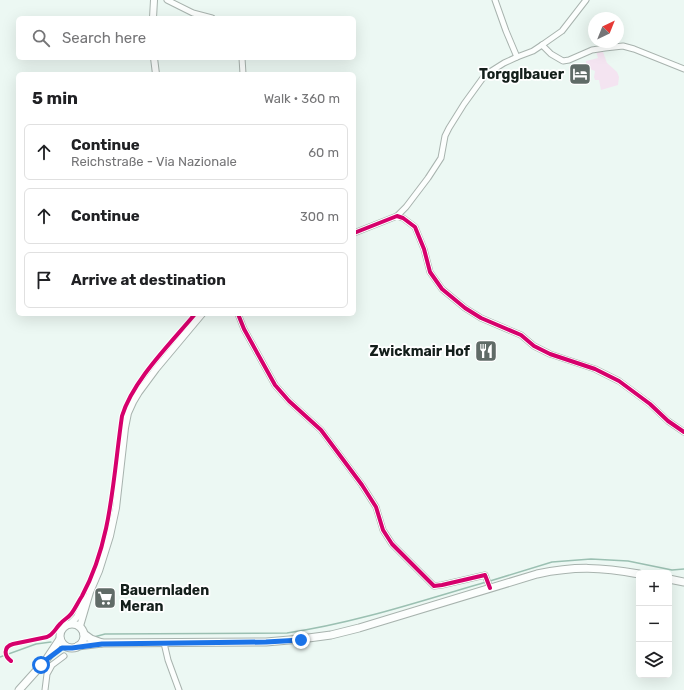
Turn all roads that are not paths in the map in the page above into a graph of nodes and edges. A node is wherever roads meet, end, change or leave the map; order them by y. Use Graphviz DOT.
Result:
graph roads {
  1 [pos="154,0"];
  2 [pos="167,0"];
  3 [pos="495,0"];
  4 [pos="586,0"];
  5 [pos="153,16"];
  6 [pos="204,16"];
  7 [pos="542,45"];
  8 [pos="517,57"];
  9 [pos="154,60"];
  10 [pos="242,60"];
  11 [pos="684,68"];
  12 [pos="156,72"];
  13 [pos="243,72"];
  14 [pos="397,216"];
  15 [pos="356,231"];
  16 [pos="200,316"];
  17 [pos="239,316"];
  18 [pos="684,432"];
  19 [pos="636,573"];
  20 [pos="672,580"];
  21 [pos="684,582"];
  22 [pos="490,587"];
  23 [pos="90,592"];
  24 [pos="70,624"];
  25 [pos="80,626"];
  26 [pos="84,634"];
  27 [pos="60,639"];
  28 [pos="164,643"];
  29 [pos="102,644"];
  30 [pos="78,646"];
  31 [pos="69,648"];
  32 [pos="64,656"];
  33 [pos="46,660"];
  34 [pos="19,690"];
  35 [pos="45,690"];
  36 [pos="179,690"];
  1 -- 5 [label="street"];
  2 -- 6 [label="street"];
  3 -- 8 [label="street"];
  4 -- 7 [label="street"];
  7 -- 8 [label="street"];
  7 -- 11 [label="street"];
  8 -- 14 [label="street"];
  9 -- 12 [label="street"];
  10 -- 13 [label="street"];
  14 -- 15 [label="street"];
  14 -- 18 [label="street"];
  16 -- 23 [label="street"];
  17 -- 22 [label="street"];
  19 -- 22 [label="main road"];
  20 -- 21 [label="main road"];
  22 -- 28 [label="main road"];
  23 -- 24 [label="street"];
  23 -- 25 [label="street"];
  24 -- 25 [label="main road"];
  24 -- 27 [label="main road"];
  25 -- 26 [label="main road"];
  26 -- 29 [label="main road"];
  26 -- 30 [label="main road"];
  27 -- 31 [label="main road"];
  27 -- 33 [label="main road"];
  28 -- 29 [label="main road"];
  28 -- 36 [label="street"];
  29 -- 30 [label="main road"];
  30 -- 31 [label="main road"];
  31 -- 33 [label="main road"];
  32 -- 35 [label="street"];
  33 -- 34 [label="main road"];
}
